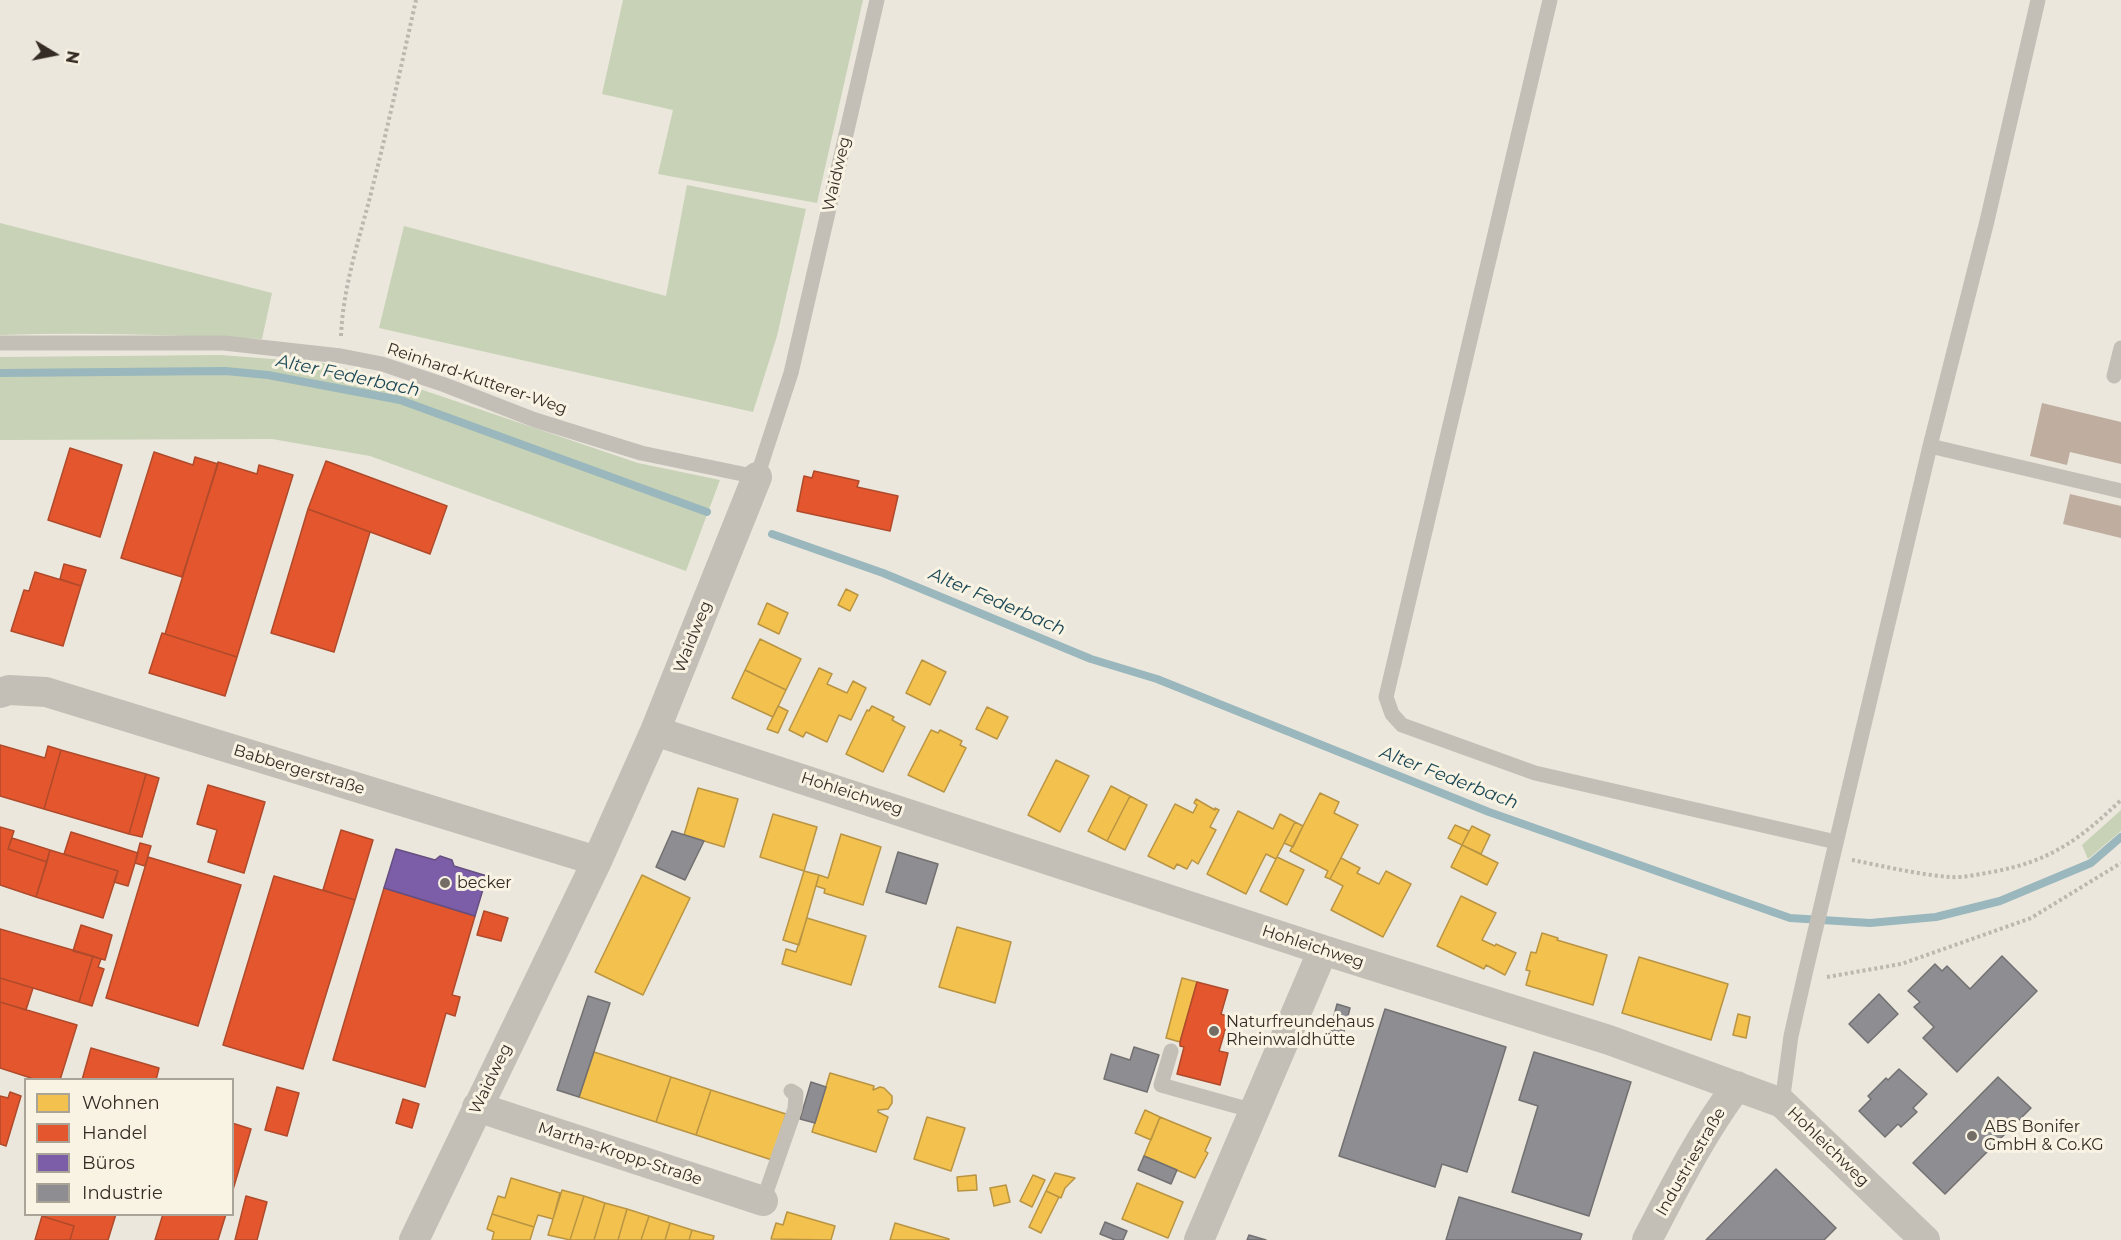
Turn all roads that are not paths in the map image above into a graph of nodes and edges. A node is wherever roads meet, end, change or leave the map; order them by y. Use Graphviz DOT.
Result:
graph roads {
  1 [pos="877,0"];
  2 [pos="1550,0"];
  3 [pos="2038,0"];
  4 [pos="0,343"];
  5 [pos="2121,348"];
  6 [pos="2114,376"];
  7 [pos="1930,446"];
  8 [pos="757,477"];
  9 [pos="2121,490"];
  10 [pos="0,693"];
  11 [pos="655,731"];
  12 [pos="1835,850"];
  13 [pos="597,861"];
  14 [pos="1323,950"];
  15 [pos="1171,1052"];
  16 [pos="1737,1086"];
  17 [pos="791,1091"];
  18 [pos="1782,1103"];
  19 [pos="477,1107"];
  20 [pos="1254,1111"];
  21 [pos="763,1200"];
  22 [pos="414,1240"];
  23 [pos="1198,1240"];
  24 [pos="1647,1240"];
  25 [pos="1925,1240"];
  1 -- 8 [label="lane, Waidweg"];
  2 -- 12 [label="lane"];
  3 -- 7 [label="lane"];
  4 -- 8 [label="lane, Reinhard-Kutterer-Weg"];
  5 -- 6 [label="lane"];
  7 -- 9 [label="lane"];
  7 -- 12 [label="lane"];
  8 -- 11 [label="street, Waidweg"];
  10 -- 13 [label="street, Babbergerstraße"];
  11 -- 13 [label="street, Waidweg"];
  11 -- 14 [label="street, Hohleichweg"];
  12 -- 18 [label="lane"];
  13 -- 19 [label="street, Waidweg"];
  14 -- 16 [label="street, Hohleichweg"];
  14 -- 20 [label="street"];
  15 -- 20 [label="lane"];
  16 -- 18 [label="street, Hohleichweg"];
  16 -- 24 [label="street, Industriestraße"];
  17 -- 21 [label="lane"];
  18 -- 25 [label="street, Hohleichweg"];
  19 -- 21 [label="street, Martha-Kropp-Straße"];
  19 -- 22 [label="street, Waidweg"];
  20 -- 23 [label="street"];
}
